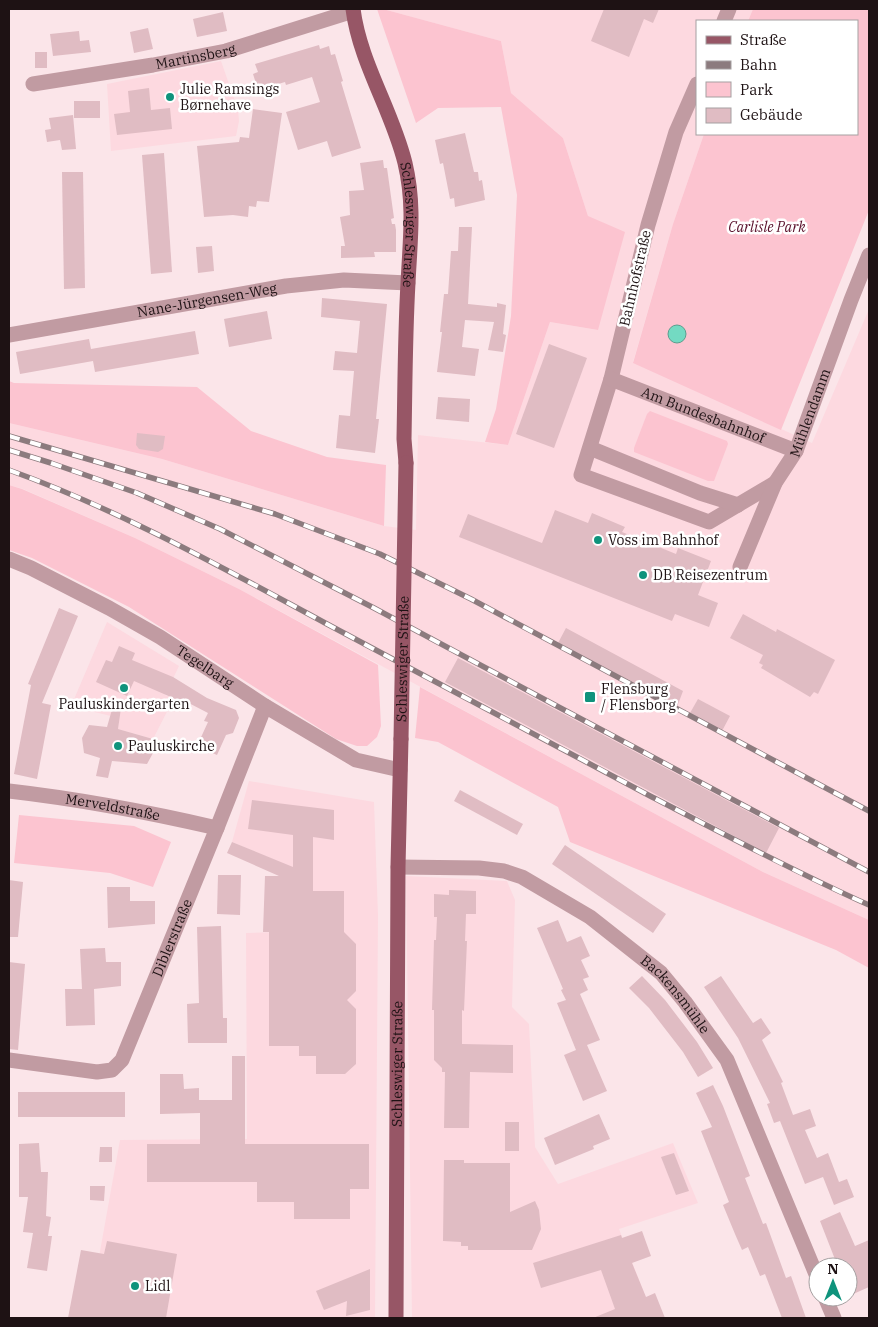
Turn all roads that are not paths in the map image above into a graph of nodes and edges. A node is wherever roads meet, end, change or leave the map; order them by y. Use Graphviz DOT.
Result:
graph roads {
  1 [pos="353,10"];
  2 [pos="33,84"];
  3 [pos="696,86"];
  4 [pos="869,255"];
  5 [pos="408,283"];
  6 [pos="9,336"];
  7 [pos="612,378"];
  8 [pos="590,448"];
  9 [pos="796,451"];
  10 [pos="775,484"];
  11 [pos="738,505"];
  12 [pos="9,559"];
  13 [pos="740,566"];
  14 [pos="264,706"];
  15 [pos="400,770"];
  16 [pos="9,791"];
  17 [pos="217,828"];
  18 [pos="398,867"];
  19 [pos="9,1060"];
  20 [pos="809,1257"];
  21 [pos="396,1318"];
  1 -- 2 [label="street, Martinsberg"];
  1 -- 5 [label="main road, Schleswiger Straße"];
  3 -- 7 [label="street, Bahnhofstraße"];
  4 -- 9 [label="street, Mühlendamm"];
  5 -- 6 [label="street, Nane-Jürgensen-Weg"];
  5 -- 15 [label="main road, Schleswiger Straße, bridge"];
  7 -- 8 [label="street, Bahnhofstraße"];
  7 -- 9 [label="street, Am Bundesbahnhof"];
  8 -- 11 [label="street"];
  8 -- 11 [label="street, Bahnhofstraße"];
  9 -- 10 [label="street, Mühlendamm"];
  10 -- 11 [label="street"];
  10 -- 13 [label="street, Mühlendamm"];
  12 -- 14 [label="street, Tegelbarg"];
  14 -- 15 [label="street, Tegelbarg"];
  14 -- 17 [label="street, Diblerstraße"];
  15 -- 18 [label="main road, Schleswiger Straße"];
  16 -- 17 [label="street, Merveldstraße"];
  17 -- 19 [label="street, Diblerstraße"];
  18 -- 20 [label="street, Backensmühle"];
  18 -- 21 [label="main road, Schleswiger Straße"];
}
